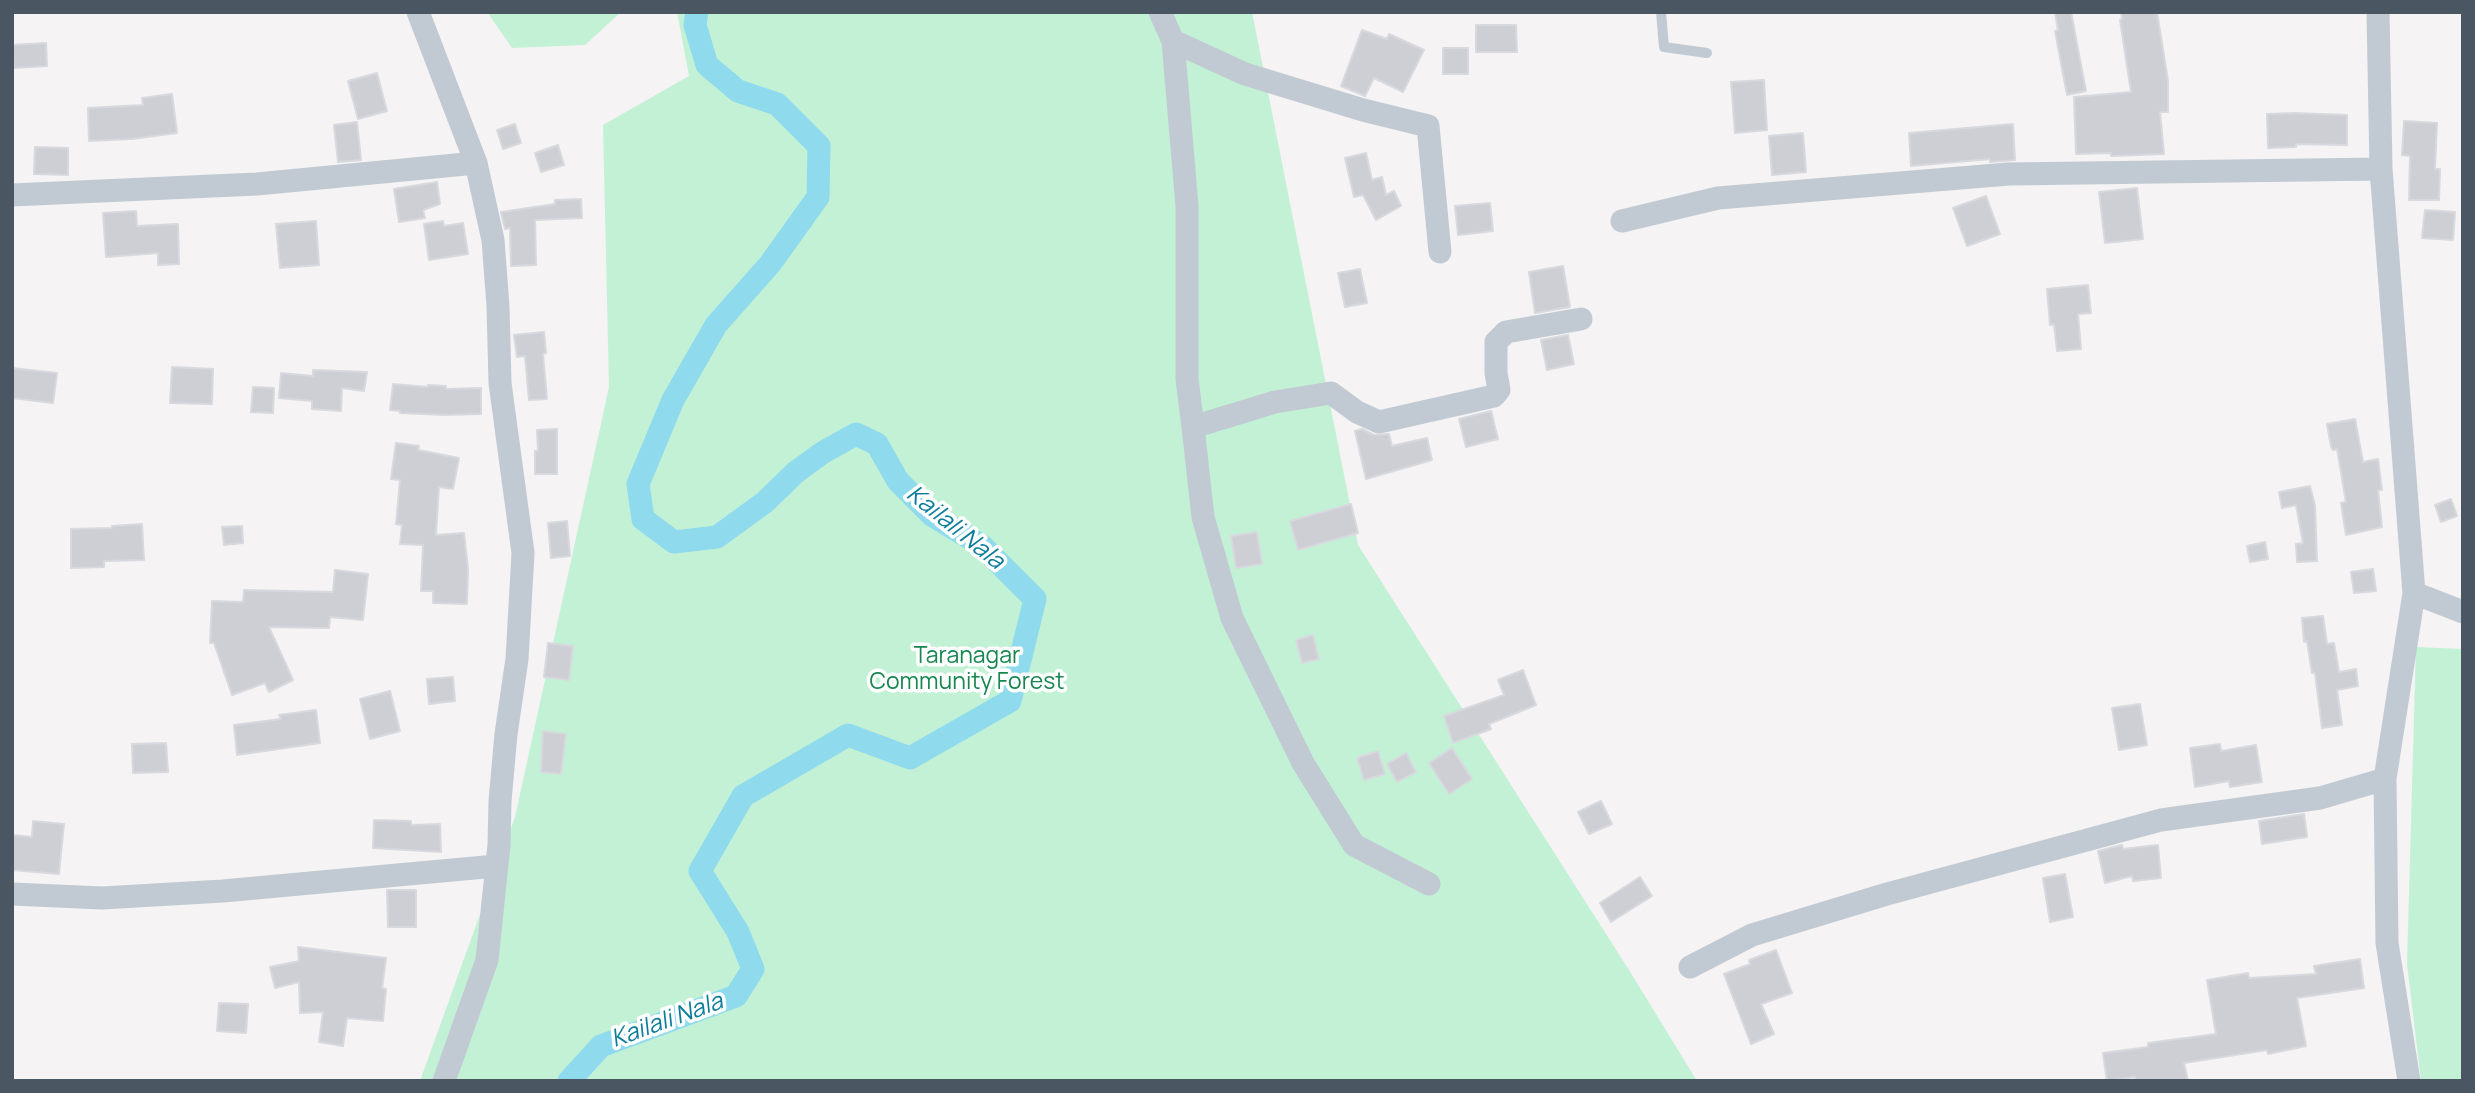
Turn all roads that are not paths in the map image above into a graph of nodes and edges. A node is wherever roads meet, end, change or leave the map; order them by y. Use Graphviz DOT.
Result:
graph roads {
  1 [pos="418,12"];
  2 [pos="1160,12"];
  3 [pos="1661,12"];
  4 [pos="2378,12"];
  5 [pos="1173,41"];
  6 [pos="1707,53"];
  7 [pos="476,163"];
  8 [pos="2381,169"];
  9 [pos="12,195"];
  10 [pos="1622,220"];
  11 [pos="1440,252"];
  12 [pos="1581,320"];
  13 [pos="1193,427"];
  14 [pos="2414,593"];
  15 [pos="2463,612"];
  16 [pos="2385,779"];
  17 [pos="496,866"];
  18 [pos="1430,884"];
  19 [pos="12,894"];
  20 [pos="1690,967"];
  21 [pos="444,1081"];
  22 [pos="2409,1081"];
  1 -- 7 [label="street"];
  2 -- 5 [label="street"];
  3 -- 6 [label="lane"];
  4 -- 8 [label="street"];
  5 -- 11 [label="street"];
  5 -- 13 [label="street"];
  7 -- 9 [label="street"];
  7 -- 17 [label="street"];
  8 -- 10 [label="street"];
  8 -- 14 [label="street"];
  12 -- 13 [label="street"];
  13 -- 18 [label="street"];
  14 -- 15 [label="street"];
  14 -- 16 [label="street"];
  16 -- 20 [label="street"];
  16 -- 22 [label="street"];
  17 -- 19 [label="street"];
  17 -- 21 [label="street"];
}
